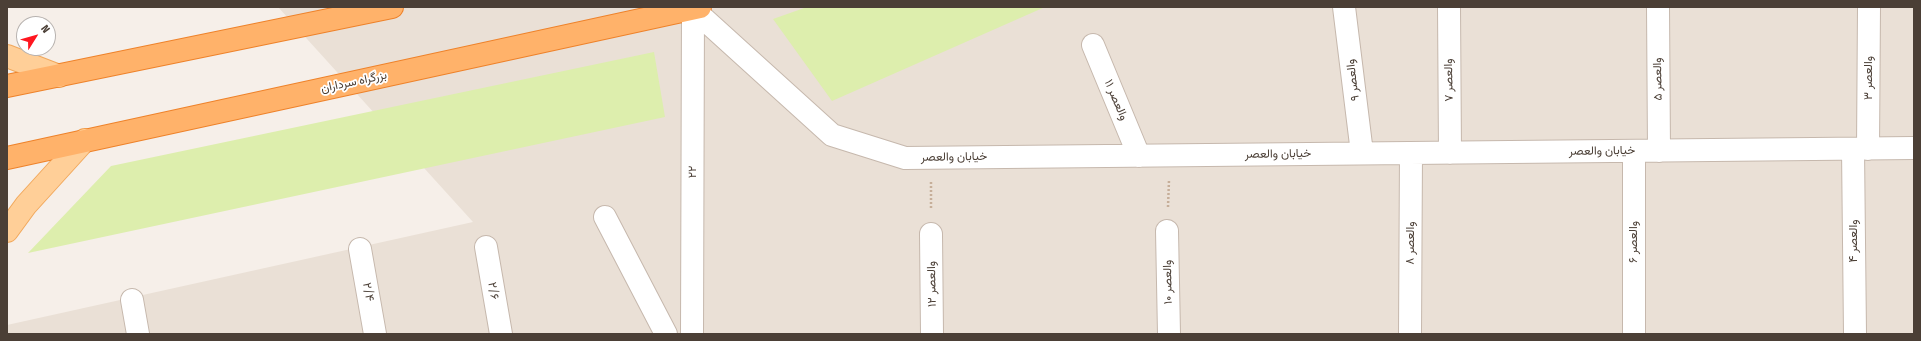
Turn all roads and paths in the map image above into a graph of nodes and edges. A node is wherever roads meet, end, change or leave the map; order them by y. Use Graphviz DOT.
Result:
graph roads {
  1 [pos="392,7"];
  2 [pos="1344,7"];
  3 [pos="1449,7"];
  4 [pos="1658,7"];
  5 [pos="1869,7"];
  6 [pos="697,8"];
  7 [pos="1093,45"];
  8 [pos="7,56"];
  9 [pos="59,76"];
  10 [pos="7,86"];
  11 [pos="85,140"];
  12 [pos="1914,148"];
  13 [pos="1861,149"];
  14 [pos="1634,151"];
  15 [pos="1659,151"];
  16 [pos="1362,153"];
  17 [pos="1411,153"];
  18 [pos="1450,153"];
  19 [pos="1170,155"];
  20 [pos="1139,156"];
  21 [pos="7,158"];
  22 [pos="931,158"];
  23 [pos="605,217"];
  24 [pos="7,231"];
  25 [pos="1167,231"];
  26 [pos="931,234"];
  27 [pos="486,247"];
  28 [pos="360,249"];
  29 [pos="132,300"];
  30 [pos="138,334"];
  31 [pos="375,334"];
  32 [pos="501,334"];
  33 [pos="666,334"];
  34 [pos="692,334"];
  35 [pos="932,334"];
  36 [pos="1169,334"];
  37 [pos="1410,334"];
  38 [pos="1634,334"];
  39 [pos="1855,334"];
  1 -- 9 [label="highway"];
  2 -- 16 [label="street, والعصر ۹"];
  3 -- 18 [label="street, والعصر ۷"];
  4 -- 15 [label="street, والعصر ۵"];
  5 -- 13 [label="street, والعصر ۳"];
  6 -- 11 [label="highway, بزرگراه سرداران"];
  6 -- 22 [label="street, خیابان والعصر"];
  6 -- 34 [label="street, ۲۲"];
  7 -- 20 [label="street, والعصر ۱۱"];
  8 -- 9 [label="main road"];
  9 -- 10 [label="highway"];
  11 -- 21 [label="highway, بزرگراه سرداران"];
  11 -- 24 [label="main road"];
  12 -- 13 [label="street, خیابان والعصر"];
  13 -- 15 [label="street, خیابان والعصر"];
  13 -- 39 [label="street, والعصر ۴"];
  14 -- 15 [label="street, خیابان والعصر"];
  14 -- 18 [label="street, خیابان والعصر"];
  14 -- 38 [label="street, والعصر ۶"];
  16 -- 17 [label="street, خیابان والعصر"];
  16 -- 19 [label="street, خیابان والعصر"];
  17 -- 18 [label="street, خیابان والعصر"];
  17 -- 37 [label="street, والعصر ۸"];
  19 -- 20 [label="street, خیابان والعصر"];
  19 -- 25 [label="path"];
  20 -- 22 [label="street, خیابان والعصر"];
  22 -- 26 [label="path"];
  23 -- 33 [label="street"];
  25 -- 36 [label="street, والعصر ۱۰"];
  26 -- 35 [label="street, والعصر ۱۲"];
  27 -- 32 [label="street, ۲/۶"];
  28 -- 31 [label="street, ۲/۴"];
  29 -- 30 [label="street"];
}
